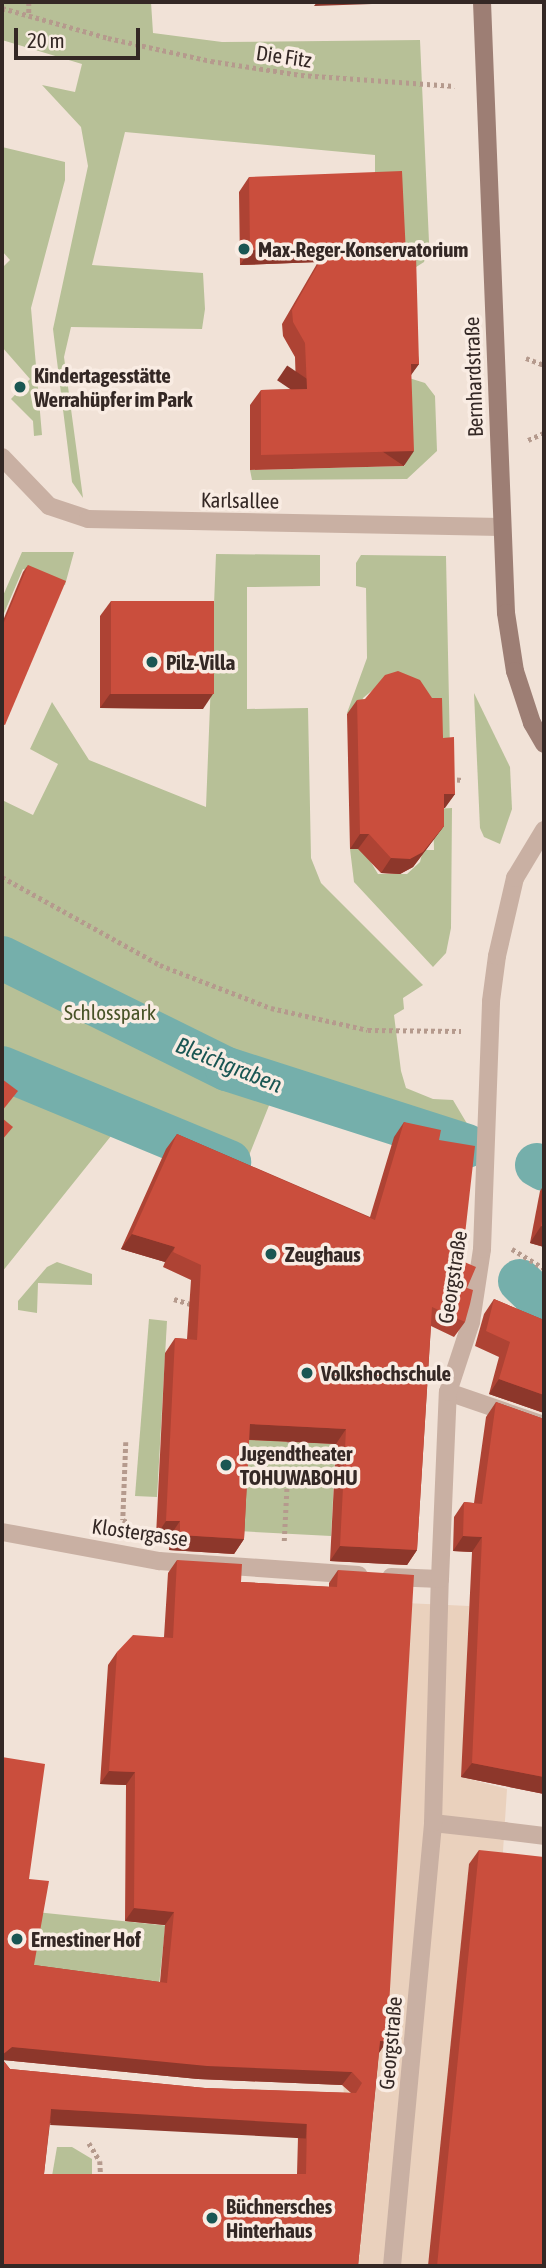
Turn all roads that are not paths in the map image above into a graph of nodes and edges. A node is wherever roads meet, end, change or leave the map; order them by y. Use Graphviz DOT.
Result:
graph roads {
  1 [pos="482,2"];
  2 [pos="2,457"];
  3 [pos="501,527"];
  4 [pos="544,744"];
  5 [pos="544,830"];
  6 [pos="448,1392"];
  7 [pos="544,1425"];
  8 [pos="2,1532"];
  9 [pos="440,1579"];
  10 [pos="433,1823"];
  11 [pos="544,1836"];
  12 [pos="392,2266"];
  1 -- 3 [label="main road, Bernhardstraße"];
  2 -- 3 [label="street, Karlsallee"];
  3 -- 4 [label="main road, Bernhardstraße"];
  5 -- 6 [label="street, Georgstraße"];
  6 -- 7 [label="street"];
  6 -- 9 [label="street, Georgstraße"];
  8 -- 9 [label="street, Klostergasse"];
  9 -- 10 [label="street, Georgstraße"];
  10 -- 11 [label="street"];
  10 -- 12 [label="street, Georgstraße"];
}
